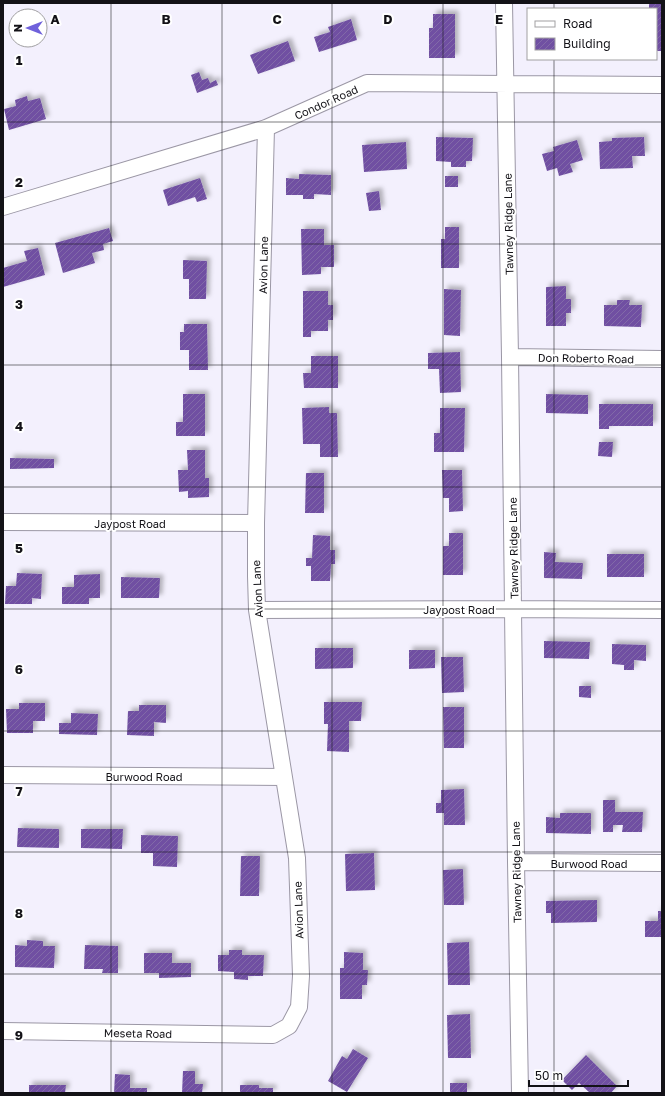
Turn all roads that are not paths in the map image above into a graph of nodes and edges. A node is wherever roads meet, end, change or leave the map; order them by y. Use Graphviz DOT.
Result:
graph roads {
  1 [pos="504,3"];
  2 [pos="505,85"];
  3 [pos="662,85"];
  4 [pos="266,128"];
  5 [pos="3,207"];
  6 [pos="510,356"];
  7 [pos="662,358"];
  8 [pos="3,522"];
  9 [pos="256,523"];
  10 [pos="513,609"];
  11 [pos="257,610"];
  12 [pos="662,610"];
  13 [pos="3,775"];
  14 [pos="284,777"];
  15 [pos="516,862"];
  16 [pos="662,863"];
  17 [pos="3,1031"];
  18 [pos="273,1035"];
  19 [pos="520,1093"];
  1 -- 2 [label="street, Tawney Ridge Lane"];
  2 -- 3 [label="street, Condor Road"];
  2 -- 4 [label="street, Condor Road"];
  2 -- 6 [label="street, Tawney Ridge Lane"];
  4 -- 5 [label="street, Condor Road"];
  4 -- 9 [label="street, Avion Lane"];
  6 -- 7 [label="street, Don Roberto Road"];
  6 -- 10 [label="street, Tawney Ridge Lane"];
  8 -- 9 [label="street, Jaypost Road"];
  9 -- 11 [label="street, Avion Lane"];
  10 -- 11 [label="street, Jaypost Road"];
  10 -- 12 [label="street, Jaypost Road"];
  10 -- 15 [label="street, Tawney Ridge Lane"];
  11 -- 14 [label="street, Avion Lane"];
  13 -- 14 [label="street, Burwood Road"];
  14 -- 18 [label="street, Avion Lane"];
  15 -- 16 [label="street, Burwood Road"];
  15 -- 19 [label="street, Tawney Ridge Lane"];
  17 -- 18 [label="street, Meseta Road"];
}
